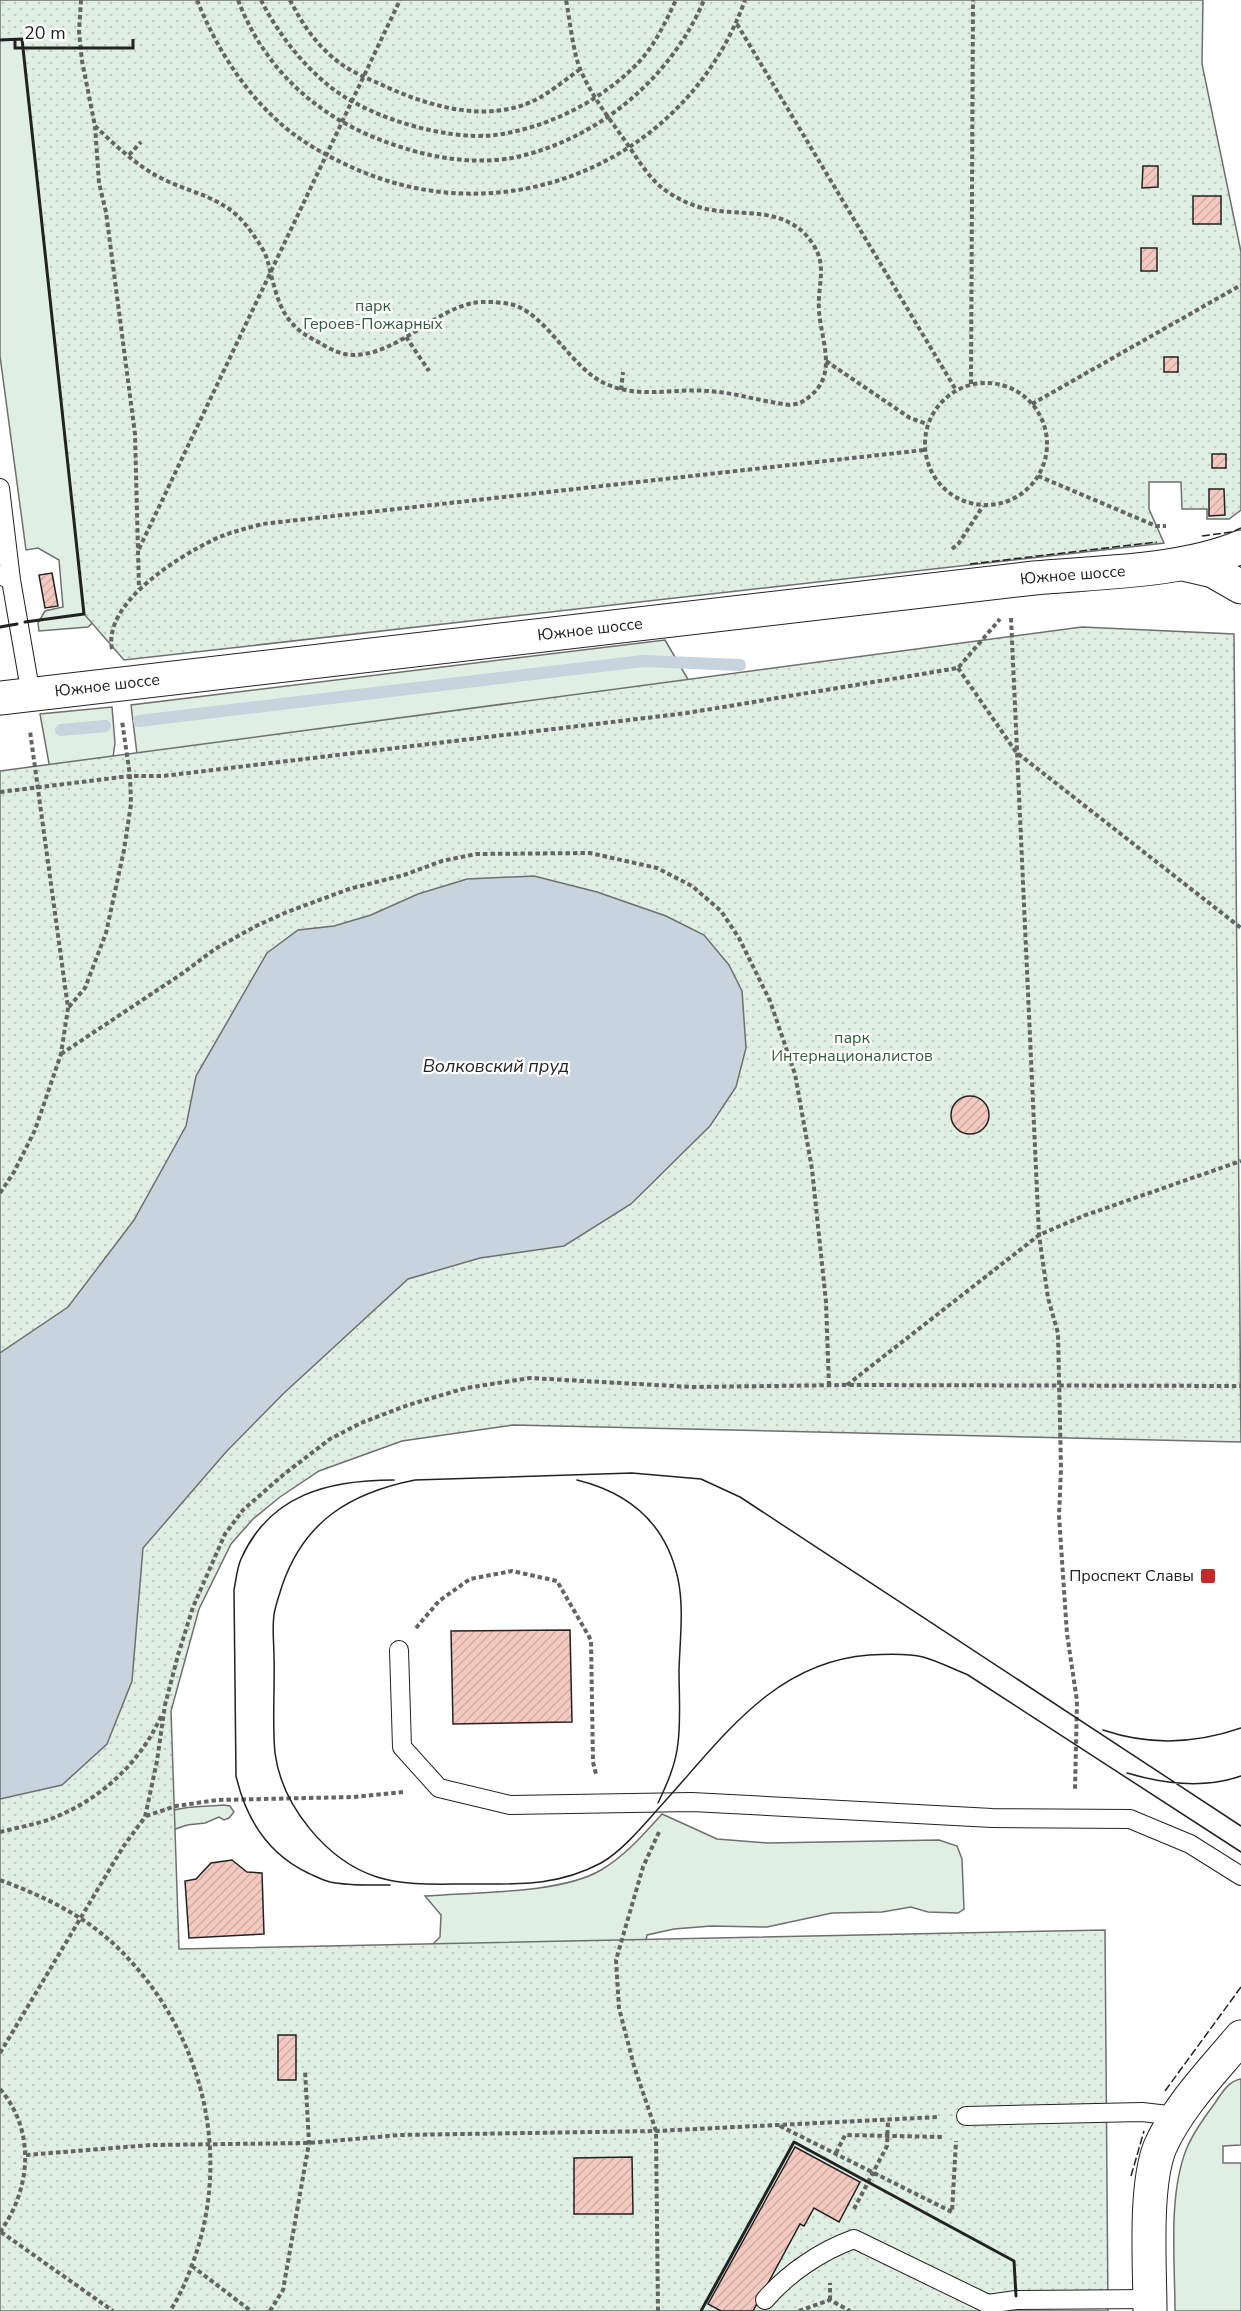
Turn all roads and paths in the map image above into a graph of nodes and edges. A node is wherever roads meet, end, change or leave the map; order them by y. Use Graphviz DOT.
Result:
graph roads {
  1 [pos="81,0"];
  2 [pos="197,0"];
  3 [pos="238,0"];
  4 [pos="261,0"];
  5 [pos="290,0"];
  6 [pos="400,0"];
  7 [pos="566,0"];
  8 [pos="676,0"];
  9 [pos="704,0"];
  10 [pos="745,0"];
  11 [pos="973,0"];
  12 [pos="737,24"];
  13 [pos="580,70"];
  14 [pos="364,77"];
  15 [pos="595,96"];
  16 [pos="352,101"];
  17 [pos="607,116"];
  18 [pos="342,123"];
  19 [pos="95,126"];
  20 [pos="141,142"];
  21 [pos="630,148"];
  22 [pos="129,155"];
  23 [pos="326,156"];
  24 [pos="270,274"];
  25 [pos="1241,285"];
  26 [pos="406,337"];
  27 [pos="826,361"];
  28 [pos="429,371"];
  29 [pos="623,372"];
  30 [pos="971,384"];
  31 [pos="621,390"];
  32 [pos="956,390"];
  33 [pos="1032,404"];
  34 [pos="927,424"];
  35 [pos="924,450"];
  36 [pos="1038,476"];
  37 [pos="0,488"];
  38 [pos="1173,527"];
  39 [pos="1241,547"];
  40 [pos="139,549"];
  41 [pos="1181,563"];
  42 [pos="6,578"];
  43 [pos="1241,586"];
  44 [pos="140,590"];
  45 [pos="1003,615"];
  46 [pos="1011,617"];
  47 [pos="113,655"];
  48 [pos="958,668"];
  49 [pos="19,696"];
  50 [pos="121,717"];
  51 [pos="1016,752"];
  52 [pos="130,776"];
  53 [pos="38,787"];
  54 [pos="0,792"];
  55 [pos="1241,928"];
  56 [pos="68,1008"];
  57 [pos="61,1054"];
  58 [pos="1241,1161"];
  59 [pos="0,1193"];
  60 [pos="1039,1235"];
  61 [pos="847,1385"];
  62 [pos="1059,1385"];
  63 [pos="829,1386"];
  64 [pos="1241,1386"];
  65 [pos="399,1650"];
  66 [pos="165,1707"];
  67 [pos="439,1788"];
  68 [pos="678,1802"];
  69 [pos="602,1803"];
  70 [pos="145,1817"];
  71 [pos="1067,1819"];
  72 [pos="0,1833"];
  73 [pos="1241,1876"];
  74 [pos="0,1880"];
  75 [pos="81,1918"];
  76 [pos="1241,2037"];
  77 [pos="0,2053"];
  78 [pos="305,2070"];
  79 [pos="0,2090"];
  80 [pos="966,2116"];
  81 [pos="1177,2116"];
  82 [pos="888,2120"];
  83 [pos="779,2126"];
  84 [pos="656,2132"];
  85 [pos="887,2136"];
  86 [pos="945,2136"];
  87 [pos="956,2137"];
  88 [pos="309,2143"];
  89 [pos="210,2144"];
  90 [pos="836,2153"];
  91 [pos="26,2156"];
  92 [pos="874,2172"];
  93 [pos="0,2232"];
  94 [pos="854,2239"];
  95 [pos="192,2266"];
  96 [pos="765,2300"];
  97 [pos="1150,2305"];
  98 [pos="113,2311"];
  99 [pos="170,2311"];
  100 [pos="251,2311"];
  101 [pos="270,2311"];
  102 [pos="658,2311"];
  103 [pos="799,2311"];
  104 [pos="850,2311"];
  1 -- 19 [label="path"];
  2 -- 23 [label="path"];
  3 -- 18 [label="path"];
  4 -- 16 [label="path"];
  5 -- 14 [label="path"];
  6 -- 14 [label="path"];
  7 -- 13 [label="path"];
  8 -- 15 [label="path"];
  9 -- 17 [label="path"];
  10 -- 12 [label="path"];
  11 -- 30 [label="path"];
  12 -- 21 [label="path"];
  12 -- 32 [label="path"];
  13 -- 14 [label="path"];
  13 -- 15 [label="path"];
  14 -- 16 [label="path"];
  15 -- 16 [label="path"];
  15 -- 17 [label="path"];
  16 -- 18 [label="path"];
  17 -- 18 [label="path"];
  17 -- 21 [label="path"];
  18 -- 23 [label="path"];
  19 -- 22 [label="path"];
  19 -- 40 [label="path"];
  20 -- 22 [label="path"];
  21 -- 23 [label="path"];
  21 -- 27 [label="path"];
  22 -- 24 [label="path"];
  23 -- 24 [label="path"];
  24 -- 26 [label="path"];
  24 -- 40 [label="path"];
  25 -- 33 [label="path"];
  26 -- 28 [label="path"];
  26 -- 31 [label="path"];
  27 -- 31 [label="path"];
  27 -- 34 [label="path"];
  29 -- 31 [label="path"];
  30 -- 32 [label="path"];
  30 -- 33 [label="path"];
  32 -- 34 [label="path"];
  33 -- 36 [label="path"];
  34 -- 35 [label="path"];
  35 -- 36 [label="path"];
  35 -- 44 [label="path"];
  36 -- 38 [label="path"];
  37 -- 42 [label="lane"];
  39 -- 41 [label="street, Южное шоссе"];
  40 -- 44 [label="path"];
  41 -- 43 [label="street, Южное шоссе"];
  41 -- 49 [label="street, Южное шоссе"];
  42 -- 49 [label="lane"];
  44 -- 47 [label="path"];
  45 -- 48 [label="path"];
  46 -- 51 [label="path"];
  48 -- 51 [label="path"];
  48 -- 52 [label="path"];
  49 -- 53 [label="path"];
  50 -- 52 [label="path"];
  51 -- 55 [label="path"];
  51 -- 60 [label="path"];
  52 -- 53 [label="path"];
  52 -- 56 [label="path"];
  53 -- 54 [label="path"];
  53 -- 56 [label="path"];
  56 -- 57 [label="path"];
  57 -- 59 [label="path"];
  57 -- 63 [label="path"];
  58 -- 60 [label="path"];
  60 -- 61 [label="path"];
  60 -- 62 [label="path"];
  61 -- 62 [label="path"];
  61 -- 63 [label="path"];
  62 -- 64 [label="path"];
  62 -- 71 [label="path"];
  63 -- 66 [label="path"];
  65 -- 67 [label="lane"];
  65 -- 69 [label="path"];
  66 -- 70 [label="path"];
  66 -- 72 [label="path"];
  67 -- 69 [label="lane"];
  67 -- 70 [label="path"];
  68 -- 69 [label="lane"];
  68 -- 71 [label="lane"];
  68 -- 84 [label="path"];
  70 -- 75 [label="path"];
  71 -- 73 [label="lane"];
  74 -- 75 [label="path"];
  75 -- 77 [label="path"];
  75 -- 89 [label="path"];
  76 -- 81 [label="street"];
  78 -- 88 [label="path"];
  79 -- 91 [label="path"];
  80 -- 81 [label="lane"];
  80 -- 82 [label="path"];
  81 -- 97 [label="street"];
  82 -- 83 [label="path"];
  82 -- 85 [label="path"];
  83 -- 84 [label="path"];
  83 -- 90 [label="path"];
  84 -- 88 [label="path"];
  84 -- 102 [label="path"];
  85 -- 86 [label="path"];
  85 -- 90 [label="path"];
  85 -- 92 [label="path"];
  87 -- 92 [label="path"];
  88 -- 89 [label="path"];
  88 -- 101 [label="path"];
  89 -- 91 [label="path"];
  89 -- 95 [label="path"];
  90 -- 92 [label="path"];
  91 -- 93 [label="path"];
  92 -- 94 [label="path"];
  93 -- 98 [label="path"];
  94 -- 96 [label="lane"];
  94 -- 97 [label="lane"];
  95 -- 99 [label="path"];
  95 -- 100 [label="path"];
  103 -- 104 [label="path"];
}
